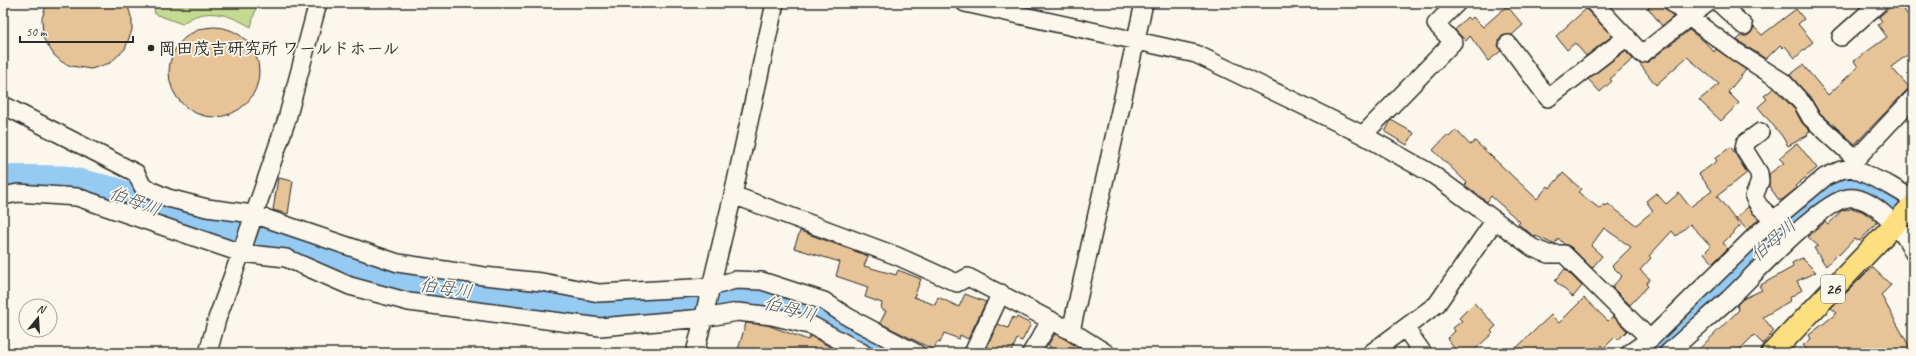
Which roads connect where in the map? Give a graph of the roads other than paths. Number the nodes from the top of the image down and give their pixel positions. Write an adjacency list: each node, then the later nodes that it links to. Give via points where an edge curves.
1 (318, 3): 26 (street, via 287,119)
2 (775, 3): 22 (street)
3 (965, 3): 15 (street)
4 (1144, 3): 15 (street)
5 (1457, 3): 20 (street, via 1436,24 1453,42)
6 (1594, 3): 13 (street)
7 (1673, 3): 11 (street)
8 (1708, 3): 11 (street)
9 (1719, 3): 12 (street)
10 (1879, 3): 14 (street)
11 (1689, 17): 13 (street, via 1642,54); 21 (street, via 1783,82 1803,104 1811,118)
12 (1744, 26)
13 (1627, 37): 16 (street, via 1548,98)
14 (1841, 38)
15 (1136, 41): 20 (street, via 1196,54); 36 (street)
16 (1508, 44)
17 (1913, 98): 21 (street)
18 (3, 105): 26 (street, via 136,172 143,187 168,198 207,208)
19 (1760, 132): 28 (street, via 1745,143 1744,149 1759,173 1760,181 1754,197 1759,206)
20 (1363, 135): 27 (street, via 1432,174)
21 (1854, 164): 24 (street); 28 (street, via 1825,177)
22 (732, 195): 32 (street, via 897,256 957,283 968,277); 33 (street)
23 (3, 196): 31 (street, via 18,193 77,197)
24 (1913, 199)
25 (1913, 205): 29 (main road, 26)
26 (253, 214): 31 (street); 33 (street, via 398,263 542,282 599,293)
27 (1495, 220): 35 (street, via 1437,304); 37 (street, via 1533,248 1548,254 1564,254)
28 (1774, 220): 37 (street)
29 (1894, 224): 30 (street); 48 (street, via 1879,210 1856,198 1842,199 1799,231); 49 (main road, 26)
30 (1913, 252)
31 (241, 253): 33 (street, via 286,258 350,286 416,303 600,327); 38 (street, via 216,319)
32 (1000, 292): 34 (street); 42 (street)
33 (707, 302): 39 (street); 40 (street, via 738,312 772,316 813,326); 41 (street, via 735,280 762,281 824,300 848,317)
34 (1051, 320): 36 (street); 43 (street)
35 (1405, 328): 45 (street); 46 (street)
36 (1071, 331): 44 (street)
37 (1650, 339): 47 (street)
38 (208, 353)
39 (695, 353)
40 (863, 353)
41 (916, 353)
42 (973, 353)
43 (1031, 353)
44 (1106, 353)
45 (1371, 353)
46 (1422, 353)
47 (1630, 353)
48 (1668, 353)
49 (1772, 353)

